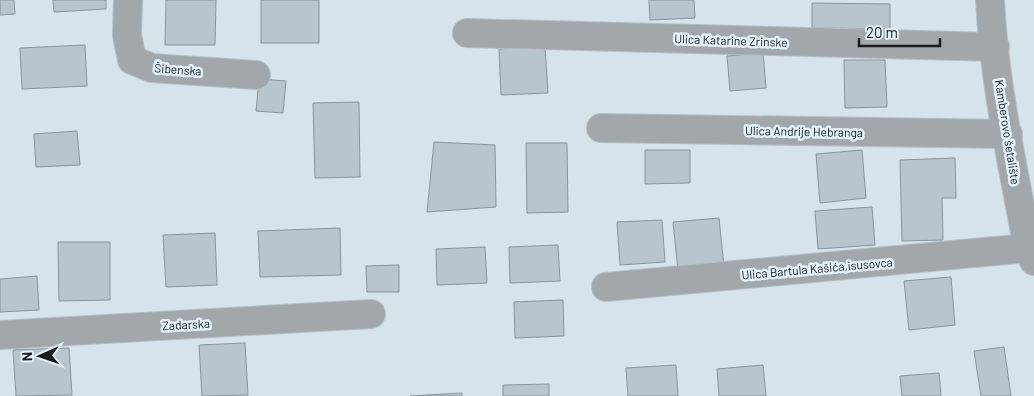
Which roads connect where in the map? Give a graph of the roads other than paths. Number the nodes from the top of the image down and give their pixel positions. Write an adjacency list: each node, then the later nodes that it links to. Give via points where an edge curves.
1 (128, 0): 5 (street, Šibenska, via 127,35 132,60 152,68)
2 (990, 0): 4 (street, Kamberovo šetalište)
3 (467, 33): 4 (street, Ulica Katarine Zrinske)
4 (995, 47): 7 (street, Kamberovo šetalište)
5 (256, 75)
6 (601, 128): 7 (street, Ulica Andrije Hebranga)
7 (1008, 134): 8 (street, Kamberovo šetalište)
8 (1031, 255): 9 (street, Ulica Bartula Kašića,isusovca)
9 (606, 287)
10 (371, 314): 11 (street, Zadarska)
11 (0, 335)

